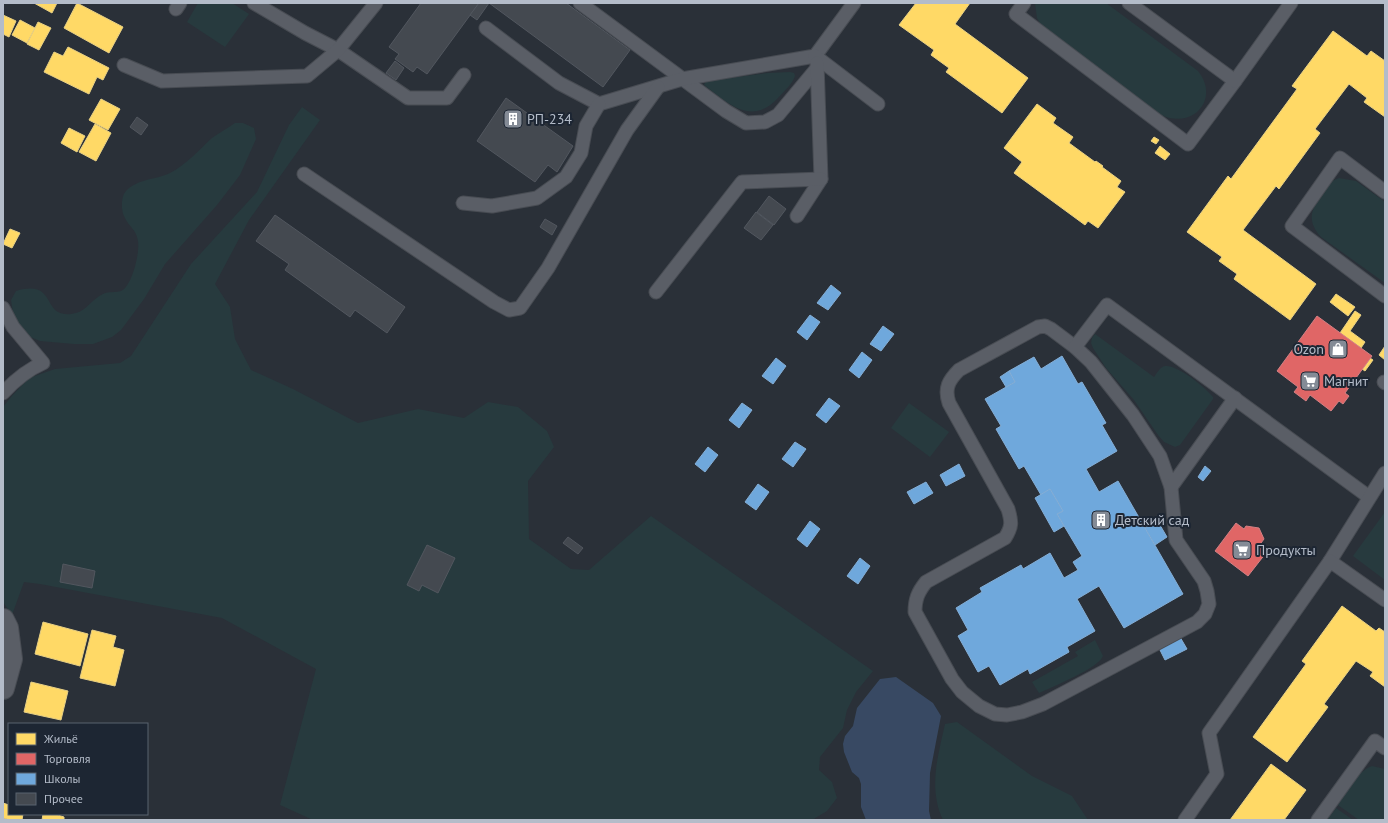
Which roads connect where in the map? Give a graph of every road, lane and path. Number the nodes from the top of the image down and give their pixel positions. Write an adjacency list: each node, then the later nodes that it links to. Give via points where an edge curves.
1 (254, 3): 9 (lane, via 305,34)
2 (376, 3): 9 (lane)
3 (580, 3): 13 (lane)
4 (854, 3): 10 (lane)
5 (1024, 3): 14 (lane, via 1016,14 1188,144)
6 (1129, 3): 14 (lane)
7 (1291, 3): 14 (lane)
8 (486, 28): 16 (lane, via 559,83)
9 (338, 50): 11 (lane, via 308,76 162,82); 12 (lane, via 408,98 447,98)
10 (816, 62): 13 (lane); 13 (lane, via 778,115 765,122 746,123); 17 (lane); 19 (lane)
11 (124, 65)
12 (464, 75)
13 (682, 79): 15 (lane)
14 (1235, 81)
15 (658, 87): 16 (lane); 18 (lane, via 627,130 548,268 520,308 509,310 494,302)
16 (599, 104): 21 (lane, via 586,126 581,153 566,178 537,198 492,206)
17 (878, 104)
18 (304, 174)
19 (821, 179): 22 (lane); 23 (lane, via 742,182)
20 (1385, 192): 24 (lane, via 1340,158 1292,226)
21 (463, 203)
22 (797, 216)
23 (656, 292)
24 (1385, 296)
25 (3, 308): 27 (lane, via 13,327 43,363 21,376)
26 (1075, 347): 28 (lane, via 1108,305); 30 (lane, via 1091,362 1134,415 1160,456); 30 (lane, via 1052,329 1038,327 959,370 950,378 947,386 948,403 1011,518 1010,529 1005,538 926,582 918,592 915,602 915,612 952,679 962,692 979,706 995,714 1022,712 1043,704 1197,622 1205,614 1209,604 1204,581 1176,540)
27 (3, 393)
28 (1235, 398): 30 (lane); 31 (lane)
29 (1385, 472): 31 (lane)
30 (1171, 487)
31 (1369, 497): 32 (lane)
32 (1330, 561): 33 (lane); 37 (lane, via 1209,733 1217,774)
33 (1385, 600)
34 (3, 620): 35 (street, via 7,628 11,659)
35 (3, 688)
36 (1385, 748): 38 (lane, via 1375,741)
37 (1185, 820)
38 (1318, 820)

